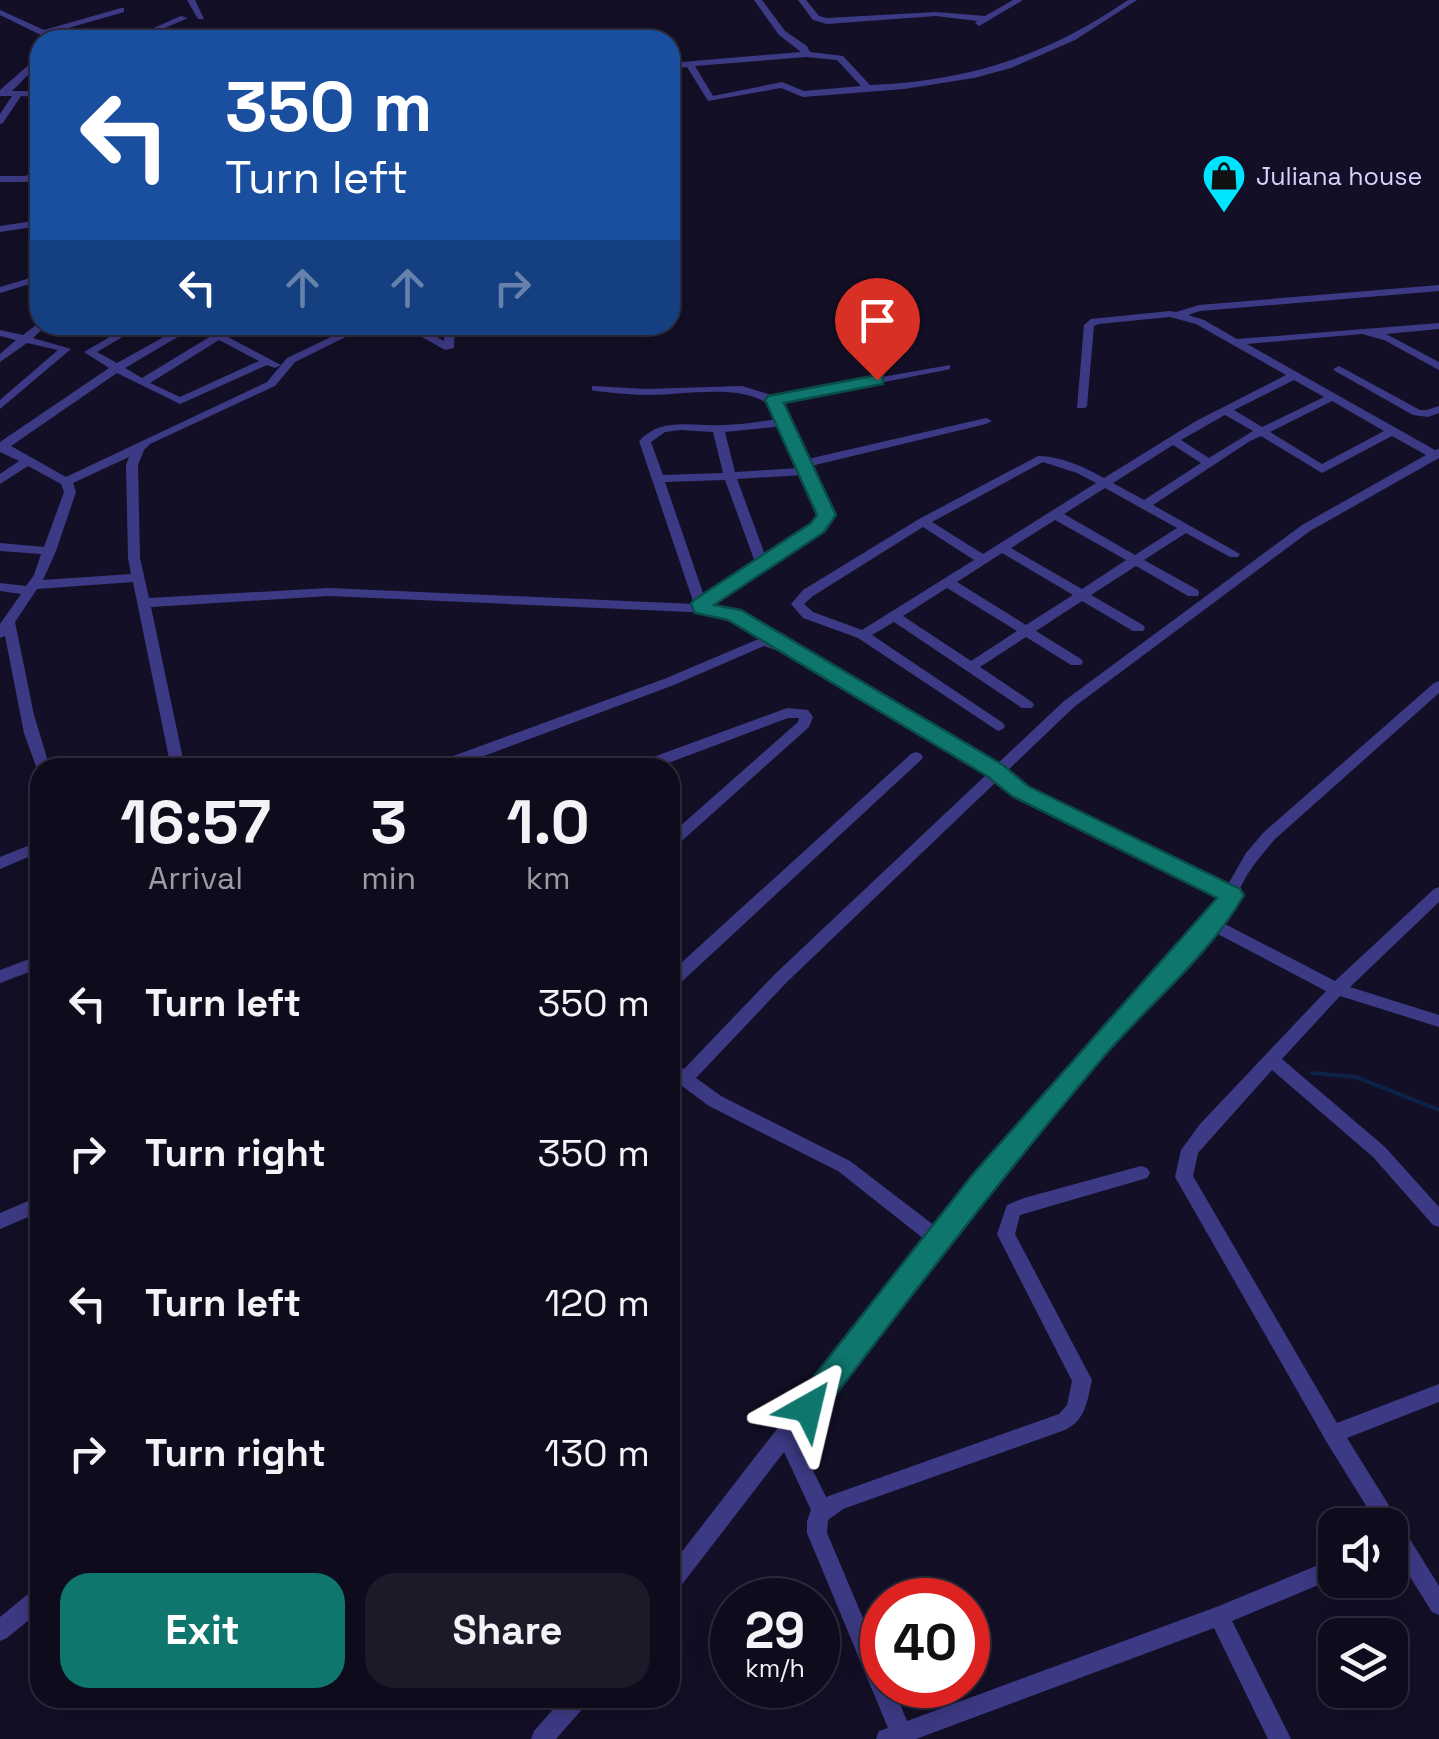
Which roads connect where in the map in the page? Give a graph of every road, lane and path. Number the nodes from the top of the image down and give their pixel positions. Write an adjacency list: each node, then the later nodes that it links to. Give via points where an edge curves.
1 (191, 0): 9 (street)
2 (758, 0): 16 (street)
3 (802, 0): 4 (street); 6 (street, via 827,21 936,14 983,21)
4 (812, 0)
5 (1134, 0): 22 (street, via 1098,27 1011,67 968,79)
6 (1015, 1)
7 (121, 10): 14 (street)
8 (0, 12): 11 (street)
9 (201, 17)
10 (184, 18): 15 (street)
11 (18, 22): 12 (street); 13 (street)
12 (8, 26)
13 (37, 30)
14 (49, 30)
15 (155, 30)
16 (806, 54): 17 (street); 22 (street, via 840,58)
17 (760, 59): 18 (street); 21 (street)
18 (688, 64): 19 (street); 21 (street, via 711,100)
19 (680, 65)
20 (30, 67): 23 (street)
21 (782, 85): 22 (street, via 803,94)
22 (868, 88)
23 (2, 93): 24 (street)
24 (18, 94): 25 (street); 26 (street)
25 (30, 94)
26 (0, 121)
27 (30, 178): 28 (street)
28 (0, 179)
29 (30, 225): 30 (street)
30 (0, 230)
31 (30, 281): 33 (street)
32 (1439, 288): 34 (street)
33 (0, 290)
34 (1179, 315): 46 (street); 60 (street, via 1089,325)
35 (1439, 326): 36 (street)
36 (1370, 332): 46 (street); 50 (street)
37 (0, 333): 45 (street)
38 (30, 334): 45 (street)
39 (120, 335): 51 (street, via 89,352)
40 (178, 335): 51 (street)
41 (344, 335): 52 (street)
42 (425, 335): 43 (street, via 449,348)
43 (450, 335)
44 (217, 336): 48 (street); 55 (street)
45 (25, 338): 47 (street); 59 (street, via 66,352)
46 (1235, 342): 54 (street)
47 (0, 359)
48 (268, 362): 52 (street); 55 (street, via 180,401)
49 (946, 367): 58 (street)
50 (1439, 367)
51 (117, 368): 55 (street); 69 (street)
52 (283, 368): 70 (street, via 270,384)
53 (1339, 370): 61 (street, via 1418,413)
54 (1295, 375): 57 (street); 62 (street)
55 (142, 383)
56 (596, 388): 58 (street, via 742,390)
57 (1332, 397): 66 (street); 67 (street)
58 (774, 400): 64 (street)
59 (0, 406)
60 (1081, 406)
61 (1439, 409)
62 (1226, 410): 67 (street); 68 (street)
63 (986, 421): 74 (street)
64 (786, 422): 65 (street); 74 (street)
65 (718, 430): 75 (street); 76 (street, via 695,426 650,434 645,441)
66 (1392, 431): 67 (street, via 1322,469); 71 (street)
67 (1260, 432): 73 (street)
68 (1173, 440): 73 (street); 79 (street)
69 (1, 446): 72 (street)
70 (139, 448): 78 (street); 91 (street, via 132,465)
71 (1437, 454): 115 (street, via 1306,528 1069,704)
72 (28, 460): 77 (street); 78 (street)
73 (1209, 463): 80 (street)
74 (806, 468): 75 (street); 90 (street, via 824,520)
75 (730, 476): 76 (street); 90 (street)
76 (657, 479): 98 (street)
77 (0, 480)
78 (66, 482): 86 (street, via 70,492)
79 (1105, 483): 80 (street); 81 (street); 82 (street, via 1042,458)
80 (1144, 505): 83 (street)
81 (1056, 514): 85 (street); 89 (street)
82 (924, 522): 88 (street); 103 (street, via 797,604 808,615)
83 (1184, 528): 87 (street); 89 (street)
84 (0, 547): 86 (street)
85 (1002, 548): 88 (street); 96 (street)
86 (50, 551): 94 (street)
87 (1234, 554)
88 (982, 559): 92 (street)
89 (1132, 560): 95 (street); 96 (street)
90 (762, 564): 98 (street)
91 (138, 578): 94 (street); 97 (street)
92 (946, 581): 99 (street); 102 (street)
93 (0, 588): 94 (street)
94 (31, 588): 101 (street)
95 (1193, 593)
96 (1078, 594): 100 (street); 102 (street)
97 (142, 603): 98 (street, via 329,592); 112 (street)
98 (702, 606): 104 (street, via 734,614)
99 (893, 616): 103 (street); 106 (street)
100 (1138, 628)
101 (4, 629): 111 (street)
102 (1024, 630): 105 (street); 106 (street)
103 (863, 635): 109 (street)
104 (779, 643): 113 (street, via 746,646 669,682); 115 (street)
105 (1076, 662)
106 (969, 668): 108 (street)
107 (1439, 686): 120 (street, via 1269,836)
108 (1027, 705)
109 (998, 726)
110 (916, 757): 123 (street)
111 (39, 758)
112 (176, 758)
113 (463, 758)
114 (666, 758): 116 (street, via 787,713 806,718)
115 (995, 770): 120 (street, via 1053,810); 128 (street)
116 (680, 834)
117 (30, 850): 118 (street)
118 (0, 864)
119 (1439, 892): 125 (street)
120 (1232, 895): 121 (street)
121 (1212, 924): 125 (street); 134 (street, via 1115,1026)
122 (30, 966): 124 (street)
123 (680, 974)
124 (0, 976)
125 (1337, 989): 126 (street); 127 (street)
126 (1439, 1021)
127 (1271, 1059): 132 (street, via 1379,1152); 136 (street, via 1198,1140 1184,1176)
128 (680, 1072)
129 (680, 1075): 134 (street, via 715,1101 844,1166)
130 (1141, 1173): 139 (street, via 1013,1210 1006,1226 1082,1380 1076,1410 1065,1421)
131 (30, 1208): 133 (street)
132 (1439, 1219)
133 (0, 1221)
134 (936, 1238): 137 (street)
135 (1439, 1393): 136 (street)
136 (1333, 1434): 138 (street)
137 (786, 1436): 139 (street); 141 (street)
138 (1375, 1508)
139 (822, 1509): 148 (street, via 817,1533)
140 (1408, 1561): 143 (street)
141 (680, 1571)
142 (1318, 1575): 145 (street)
143 (1439, 1605)
144 (30, 1606): 146 (street)
145 (1218, 1616): 148 (street); 150 (street)
146 (0, 1631)
147 (568, 1708): 149 (street)
148 (894, 1736)
149 (542, 1739)
150 (1280, 1739)

